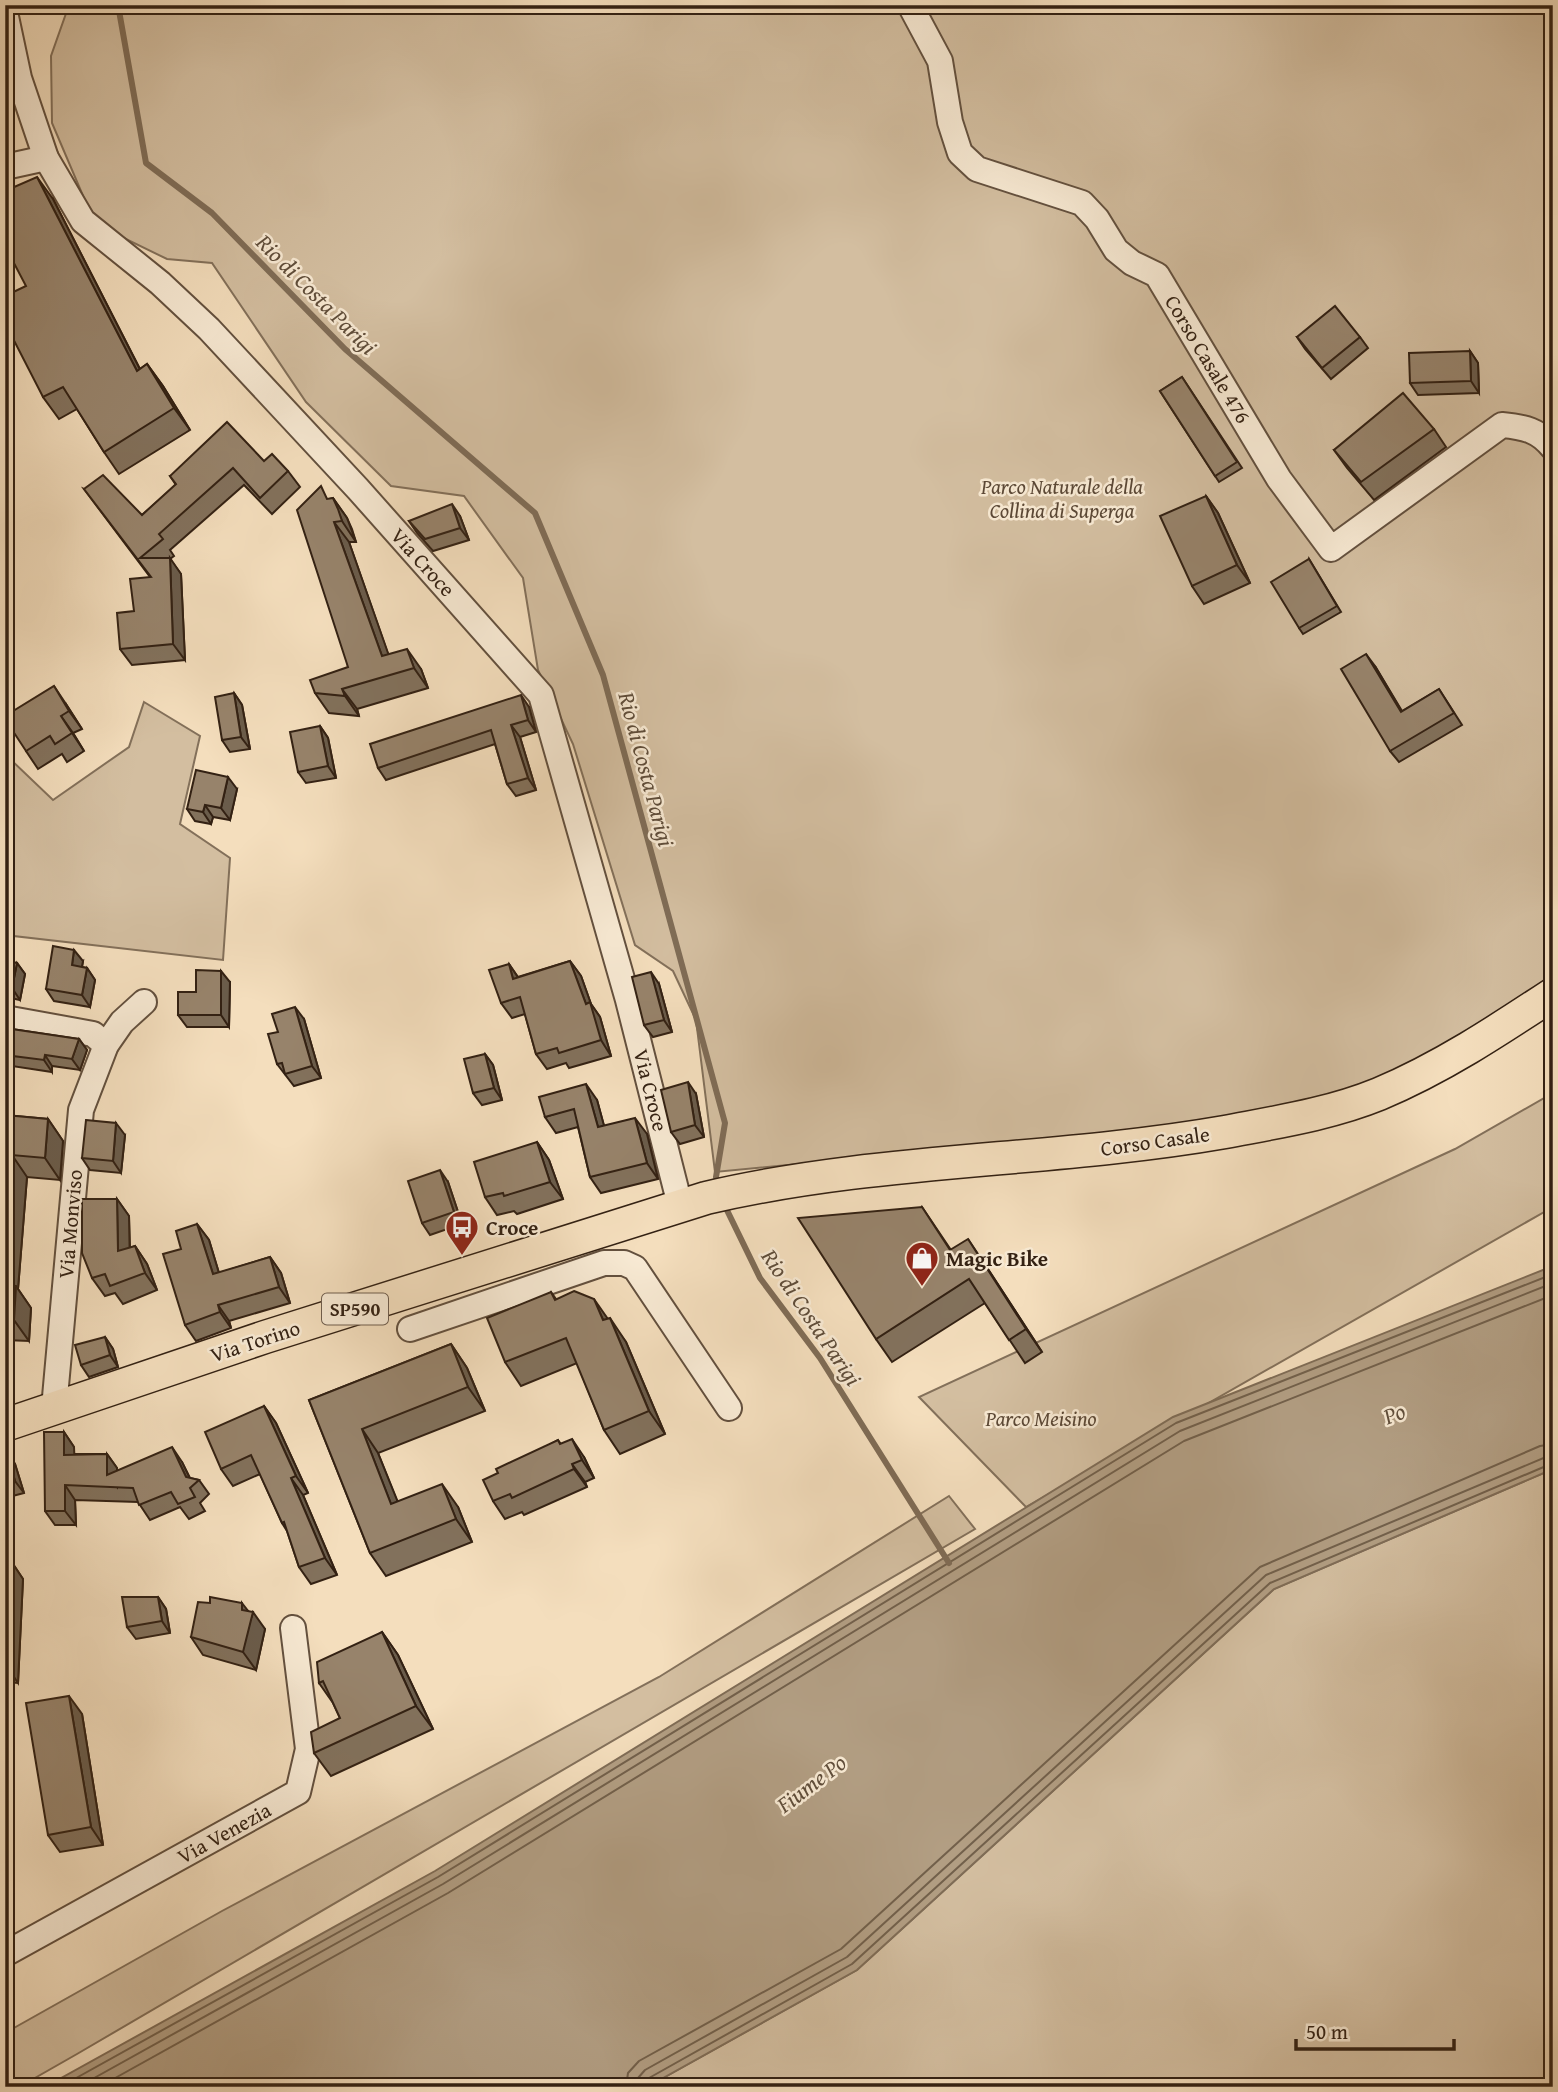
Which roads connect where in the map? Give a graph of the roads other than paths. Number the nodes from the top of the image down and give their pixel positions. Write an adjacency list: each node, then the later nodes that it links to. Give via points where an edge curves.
1 (910, 5): 5 (street, Corso Casale 476, via 940,61 960,153 977,169 1082,203 1116,250 1157,275 1279,479 1331,549 1502,425 1525,427 1543,436)
2 (5, 12): 3 (street, Via Croce, via 19,78)
3 (46, 158): 4 (street); 10 (street, Via Croce, via 83,221 209,330 541,695 628,1000)
4 (5, 167)
5 (1553, 448)
6 (1553, 993): 10 (main road, Corso Casale / SP590, via 1474,1046 1378,1094 1286,1121 1181,1139 871,1171)
7 (144, 1002): 9 (street, Via Monviso)
8 (5, 1018): 9 (street, via 93,1034)
9 (106, 1045): 14 (street, Via Monviso, via 81,1110)
10 (705, 1199): 11 (main road, Via Torino / SP590)
11 (474, 1271): 12 (street); 14 (main road, Via Torino / SP590)
12 (486, 1303): 13 (street); 15 (street, via 604,1263 624,1263 635,1268 667,1308)
13 (410, 1329)
14 (54, 1408): 16 (main road, Via Torino / SP590)
15 (729, 1408)
16 (5, 1425)
17 (293, 1628): 18 (street, Via Venezia, via 308,1749 298,1792)
18 (5, 1955)

